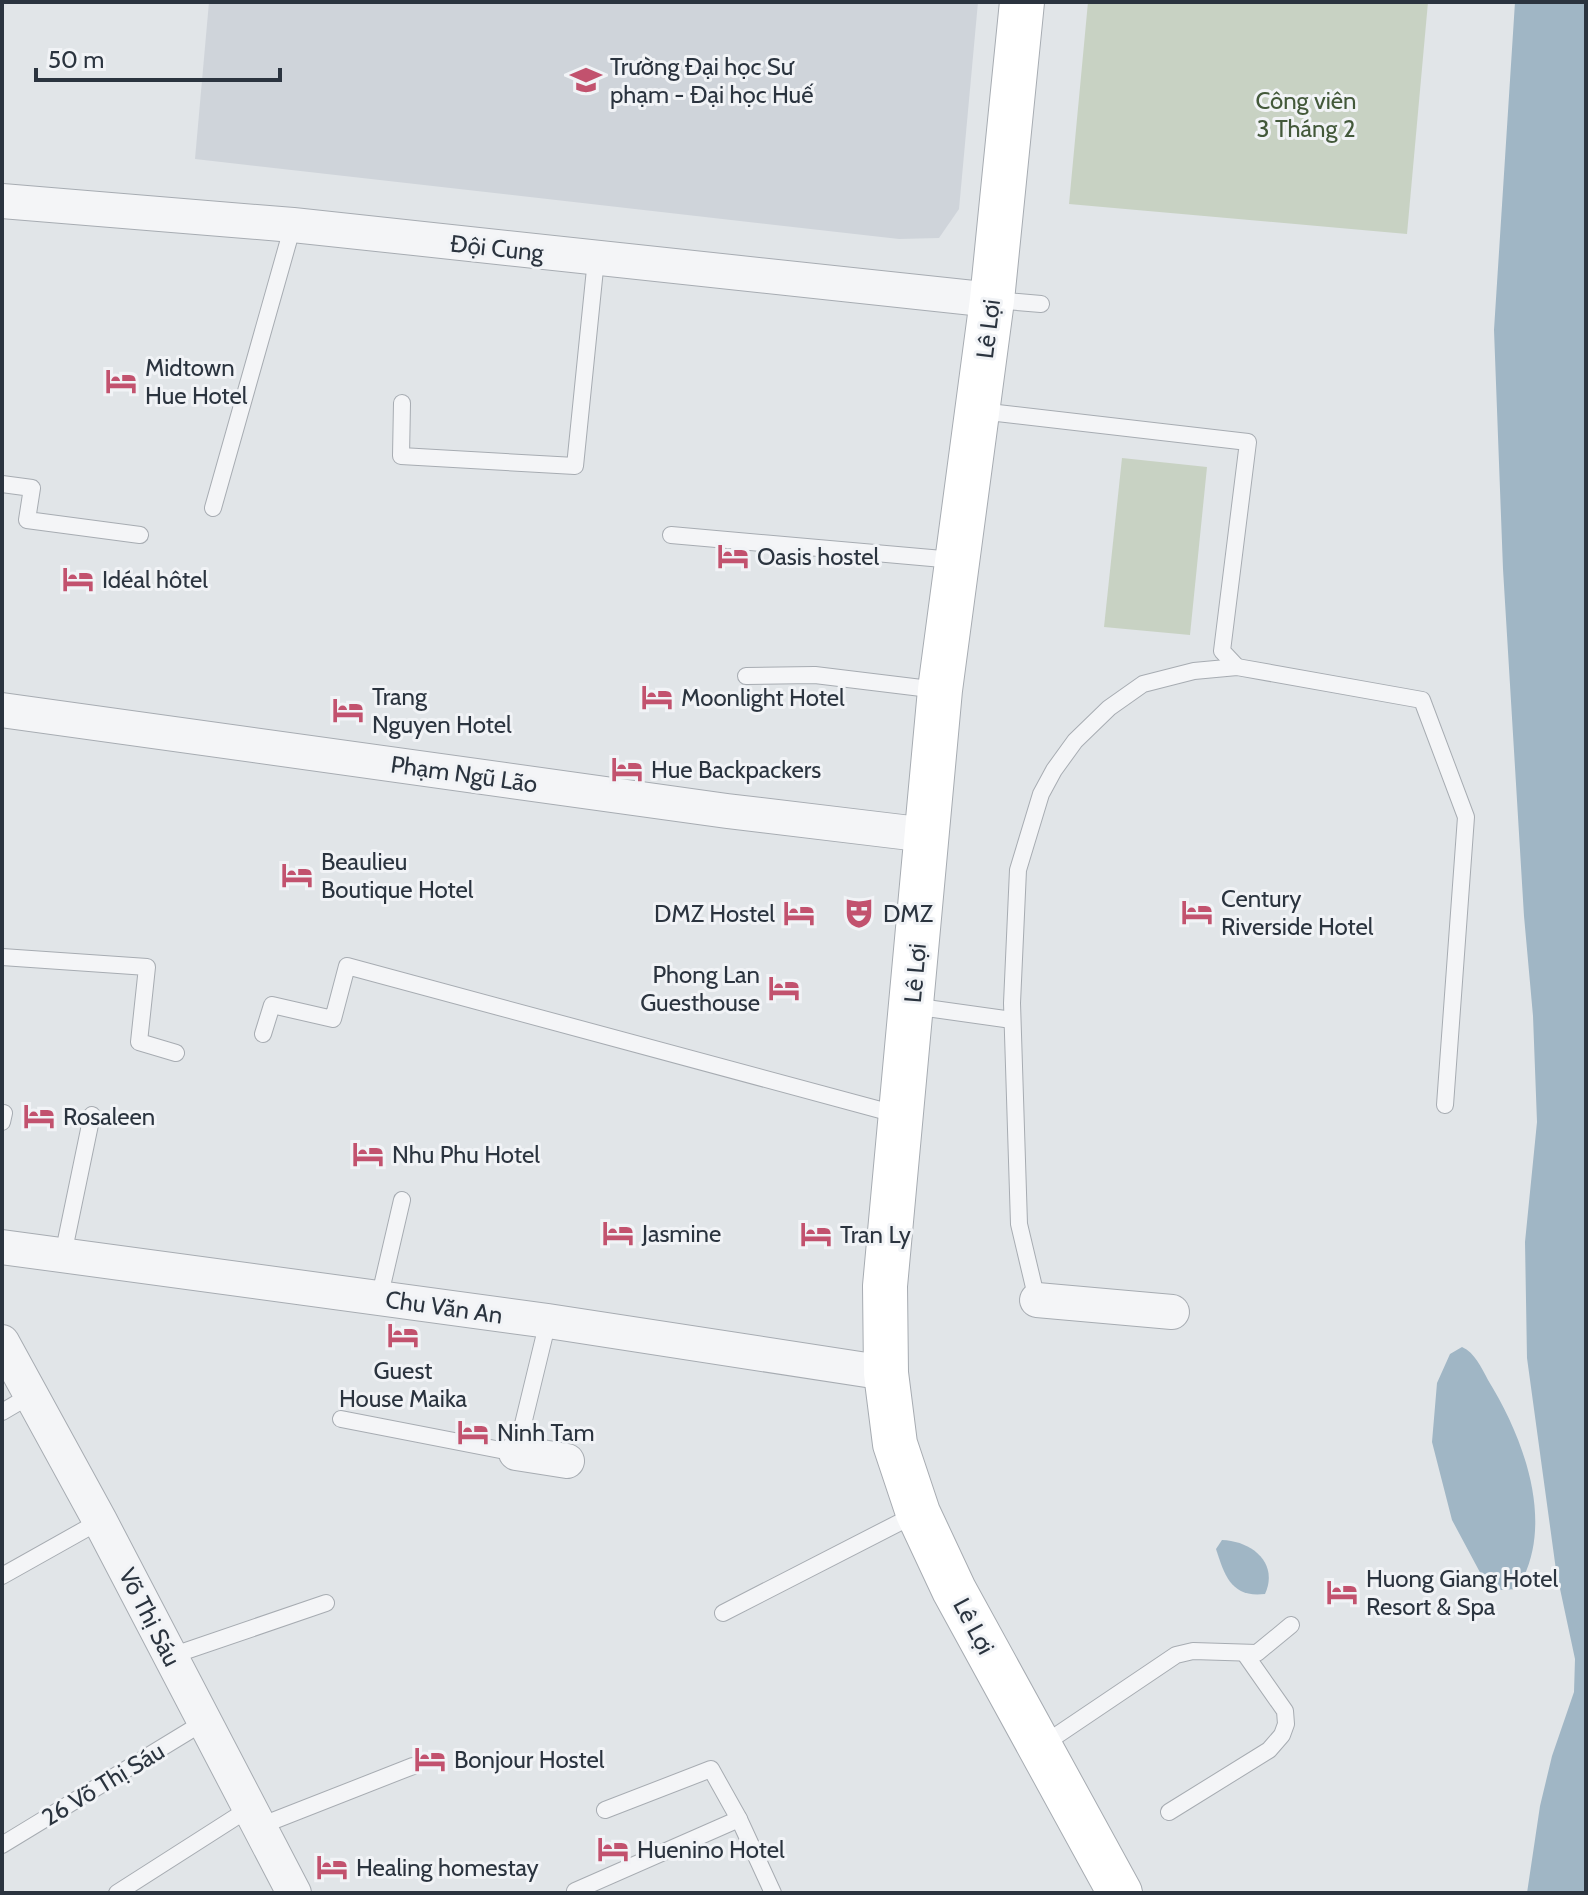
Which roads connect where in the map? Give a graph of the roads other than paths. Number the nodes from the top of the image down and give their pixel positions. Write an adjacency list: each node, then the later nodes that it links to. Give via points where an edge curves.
1 (1022, 2): 5 (main road, Lê Lợi)
2 (2, 201): 3 (street, Đội Cung)
3 (293, 225): 4 (street, Đội Cung); 10 (lane)
4 (596, 259): 5 (street, Đội Cung); 7 (lane, via 575,466 401,456)
5 (992, 300): 6 (lane); 8 (main road, Lê Lợi)
6 (1041, 304)
7 (402, 403)
8 (978, 411): 13 (main road, Lê Lợi); 14 (lane, via 1248,442 1222,651)
9 (2, 484): 11 (lane, via 32,488 27,520)
10 (213, 508)
11 (140, 535)
12 (671, 535): 13 (lane)
13 (956, 560): 16 (main road, Lê Lợi)
14 (1237, 667): 21 (lane, via 1143,684 1109,708 1054,770 1041,794 1018,870); 24 (lane, via 1422,700 1466,817)
15 (746, 676): 16 (lane, via 815,675)
16 (940, 690): 18 (main road, Lê Lợi)
17 (2, 710): 18 (street, Phạm Ngũ Lão)
18 (927, 835): 20 (main road, Lê Lợi)
19 (2, 957): 23 (lane, via 147,967 139,1042)
20 (912, 1006): 21 (lane); 26 (main road, Lê Lợi)
21 (1012, 1020): 31 (lane, via 1019,1224)
22 (263, 1034): 26 (lane, via 272,1005 333,1019 347,966)
23 (176, 1053)
24 (1445, 1105)
25 (92, 1115): 29 (lane)
26 (900, 1115): 35 (main road, Lê Lợi, via 885,1286)
27 (402, 1200): 30 (lane)
28 (2, 1247): 29 (street, Chu Văn An)
29 (63, 1255): 30 (street, Chu Văn An)
30 (379, 1299): 33 (street, Chu Văn An)
31 (1037, 1300): 32 (street)
32 (1172, 1312)
33 (548, 1321): 35 (street, Chu Văn An); 39 (lane)
34 (2, 1342): 36 (street, Võ Thị Sáu)
35 (886, 1373): 41 (main road, Lê Lợi, via 895,1444)
36 (31, 1395): 37 (lane); 42 (street, Võ Thị Sáu)
37 (2, 1412)
38 (341, 1419): 39 (lane)
39 (516, 1453): 40 (street)
40 (567, 1461)
41 (918, 1513): 45 (lane); 50 (main road, Lê Lợi)
42 (100, 1521): 43 (lane); 48 (street, Võ Thị Sáu)
43 (2, 1576)
44 (326, 1603): 48 (lane)
45 (723, 1613)
46 (1291, 1625): 47 (lane, via 1262,1650)
47 (1245, 1654): 50 (lane, via 1182,1652); 53 (lane, via 1285,1711 1282,1735 1269,1750)
48 (171, 1656): 49 (street, Võ Thị Sáu)
49 (204, 1722): 54 (street, Võ Thị Sáu); 56 (lane, 26 Võ Thị Sáu)
50 (1040, 1747): 61 (main road, Lê Lợi)
51 (413, 1766): 54 (lane)
52 (605, 1810): 55 (lane, via 711,1769)
53 (1169, 1812)
54 (255, 1817): 58 (lane); 59 (street, Võ Thị Sáu)
55 (739, 1819): 57 (lane); 60 (lane)
56 (2, 1845)
57 (575, 1891)
58 (117, 1893)
59 (294, 1893)
60 (773, 1893)
61 (1120, 1893)

